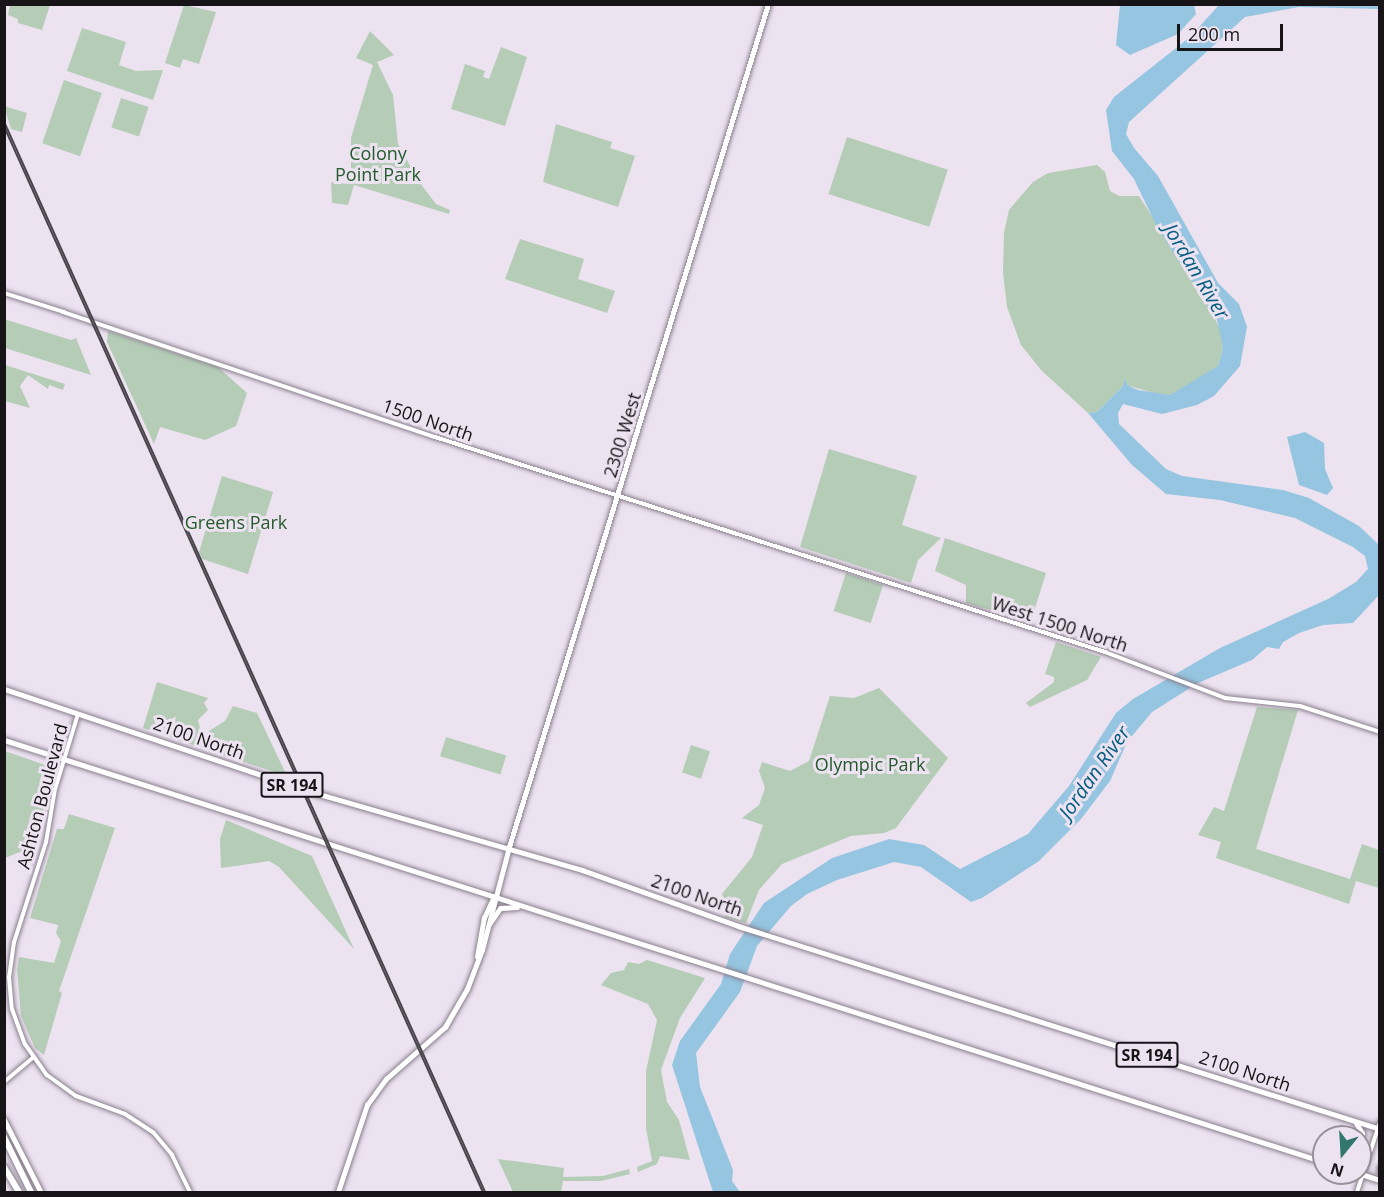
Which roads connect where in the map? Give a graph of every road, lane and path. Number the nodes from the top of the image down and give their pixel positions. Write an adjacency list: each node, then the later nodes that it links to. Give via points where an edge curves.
1 (768, 4): 3 (main road, 2300 West)
2 (4, 293): 3 (street, 1500 North)
3 (617, 495): 4 (street, 1500 North); 10 (main road, 2300 West)
4 (732, 532): 7 (street, West 1500 North, via 1238,701 1300,706)
5 (4, 689): 6 (highway, 2100 North / SR 194)
6 (78, 713): 9 (street, Ashton Boulevard); 10 (highway, 2100 North / SR 194, via 312,792)
7 (1380, 732)
8 (4, 740): 9 (highway, SR 194)
9 (64, 759): 11 (highway, SR 194); 15 (street, Ashton Boulevard, via 48,835 14,942 10,969 14,1019)
10 (509, 847): 11 (main road, 2300 West); 18 (highway, 2100 North / SR 194, via 775,938)
11 (494, 897): 12 (highway, SR 194); 13 (main road); 14 (main road, via 483,918)
12 (544, 913): 13 (highway, via 504,906); 24 (highway, SR 194)
13 (489, 924): 14 (main road)
14 (477, 957): 32 (main road, via 467,989 445,1027 386,1080 367,1105)
15 (33, 1058): 16 (street); 31 (street, Ashton Boulevard, via 69,1091 125,1114 153,1132 172,1155)
16 (4, 1082)
17 (4, 1119): 30 (main road)
18 (1352, 1120): 20 (highway); 21 (highway, 2100 North / SR 194)
19 (1380, 1122): 21 (street)
20 (1356, 1125)
21 (1378, 1129): 23 (street)
22 (4, 1137): 29 (highway)
23 (1372, 1144)
24 (1312, 1158)
25 (4, 1167): 28 (highway)
26 (1380, 1167): 27 (highway)
27 (1380, 1172)
28 (19, 1192)
29 (32, 1192)
30 (41, 1192)
31 (190, 1192)
32 (338, 1192)

